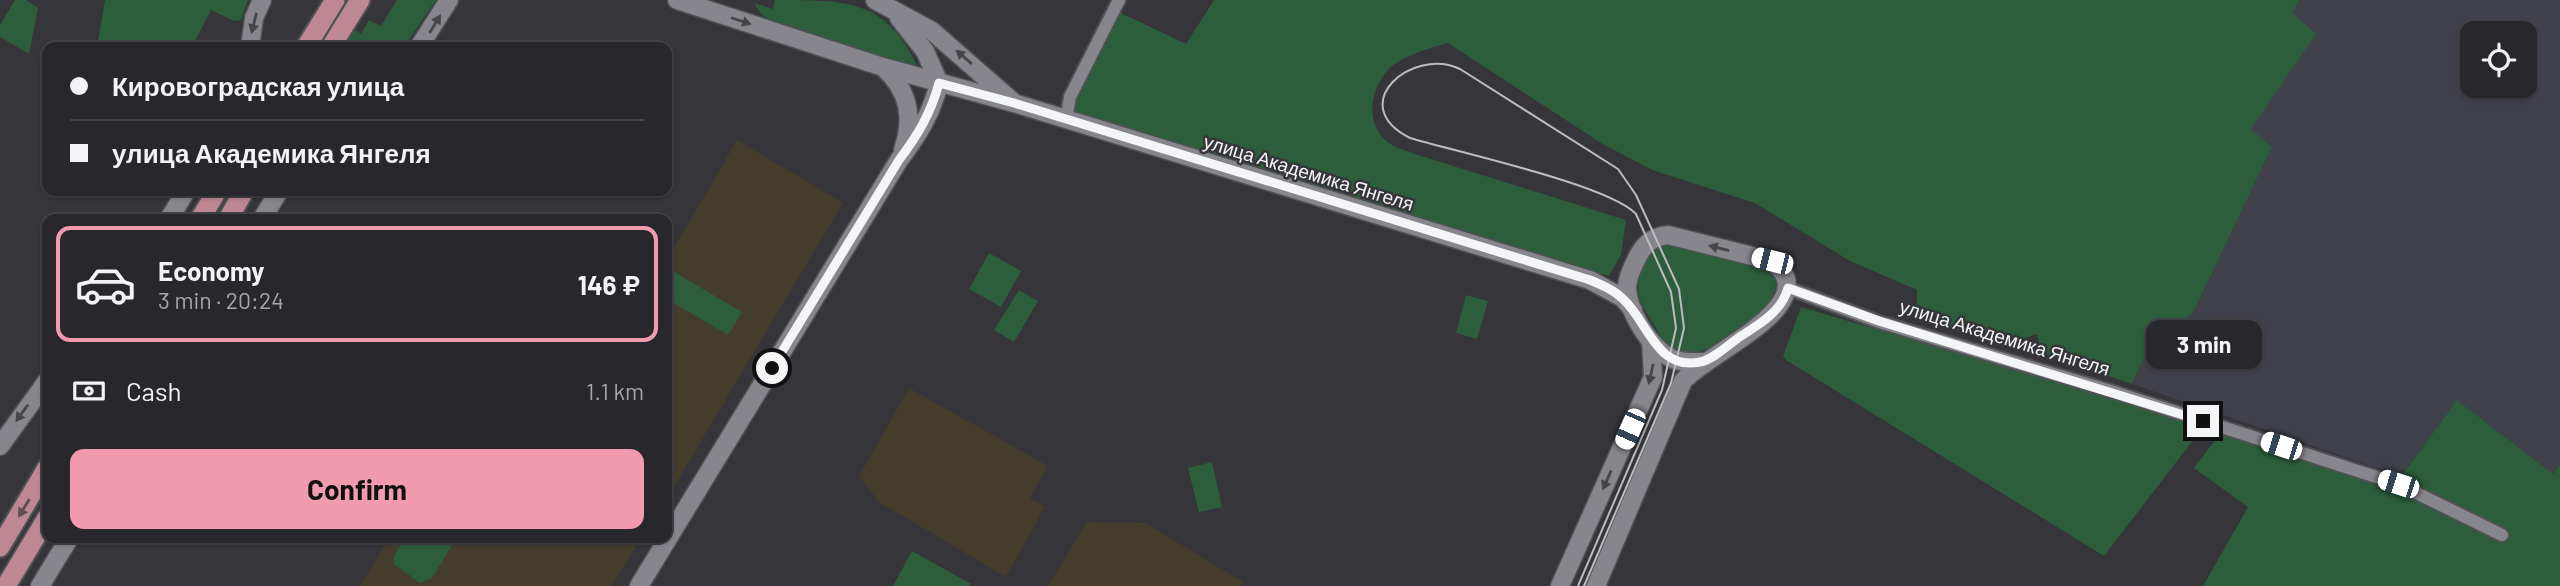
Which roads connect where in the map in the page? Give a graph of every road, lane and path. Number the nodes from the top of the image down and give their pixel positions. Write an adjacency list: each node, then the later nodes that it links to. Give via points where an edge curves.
1 (262, 0): 8 (main road, one-way to 8)
2 (359, 0): 10 (main road)
3 (449, 0): 11 (main road, one-way to 3)
4 (677, 0): 12 (main road, улица Академика Янгеля, one-way to 12)
5 (1119, 0): 15 (street, via 1070,97)
6 (883, 4): 13 (main road, via 925,51); 14 (main road, улица Академика Янгеля, one-way to 6, via 932,31)
7 (331, 6): 9 (main road)
8 (251, 42)
9 (309, 42)
10 (334, 42)
11 (422, 42)
12 (883, 67): 13 (main road, улица Академика Янгеля); 16 (main road, via 897,79 907,102 908,128)
13 (939, 83): 14 (main road, улица Академика Янгеля); 16 (main road, via 928,117)
14 (1014, 103): 15 (main road, улица Академика Янгеля)
15 (1066, 119): 26 (main road, улица Академика Янгеля)
16 (899, 160): 35 (main road)
17 (183, 196): 21 (main road)
18 (214, 196): 22 (main road)
19 (241, 196): 23 (main road)
20 (276, 196): 24 (main road)
21 (172, 214)
22 (203, 214)
23 (231, 214)
24 (265, 214)
25 (1640, 251): 26 (main road, via 1619,279 1610,283); 27 (main road, one-way to 25, via 1782,269 1772,261 1668,235 1656,237); 28 (main road, via 1627,285)
26 (1590, 280): 28 (main road, via 1623,298)
27 (1788, 288): 30 (main road, via 1773,313); 36 (street, улица Академика Янгеля, via 1879,321 2398,484)
28 (1633, 310): 29 (main road)
29 (1651, 341): 30 (main road, via 1670,358); 43 (main road, one-way to 43, via 1653,377)
30 (1703, 362): 44 (main road, via 1683,381)
31 (42, 389): 32 (main road, one-way to 32)
32 (0, 446)
33 (42, 476): 39 (main road, one-way to 39)
34 (42, 526): 40 (main road)
35 (672, 532)
36 (2502, 535)
37 (66, 543): 41 (main road)
38 (665, 543): 42 (main road)
39 (0, 547)
40 (6, 586)
41 (40, 586)
42 (639, 586)
43 (1560, 586)
44 (1596, 586)

